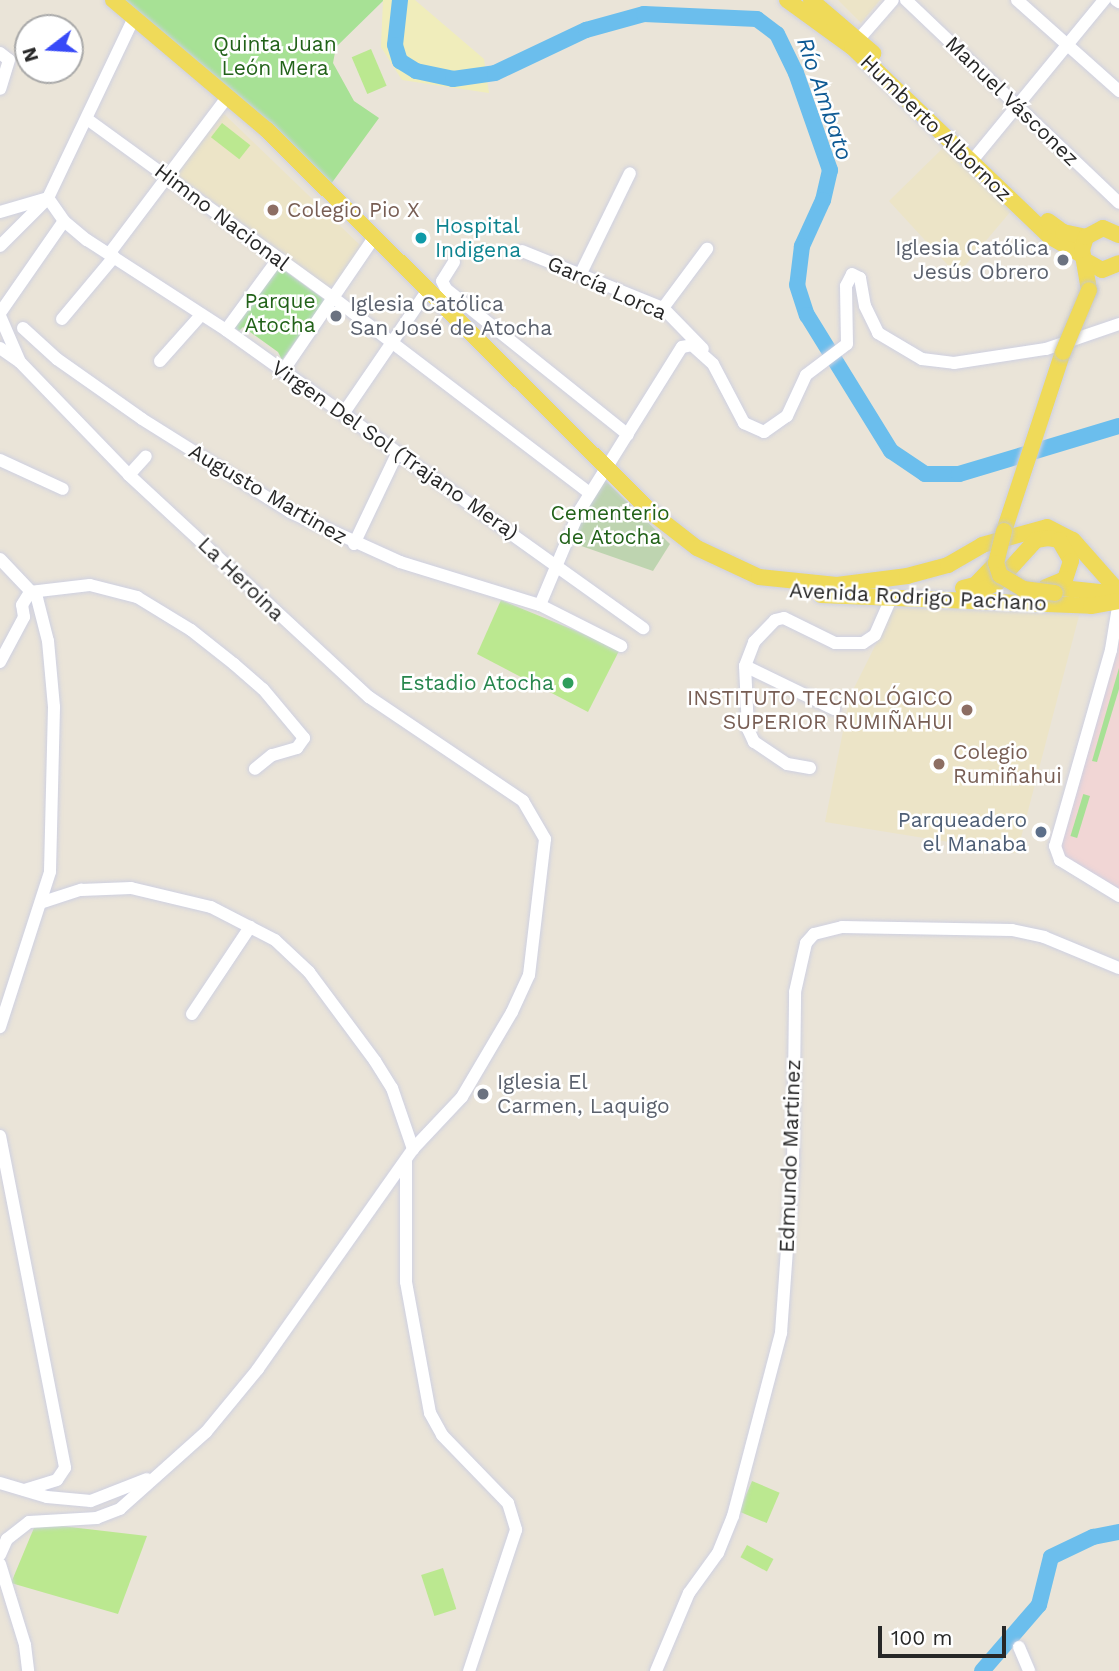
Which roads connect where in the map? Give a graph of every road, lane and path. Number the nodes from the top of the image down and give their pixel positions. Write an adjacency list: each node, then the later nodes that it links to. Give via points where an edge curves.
1 (103, 0): 9 (main road, Avenida Rodrigo Pachano)
2 (113, 0): 9 (main road, Avenida Rodrigo Pachano)
3 (788, 0): 10 (main road, Humberto Albornoz)
4 (811, 0): 10 (main road, Humberto Albornoz)
5 (893, 0): 10 (street)
6 (906, 0): 16 (street, Manuel Vásconez)
7 (1017, 0): 11 (street)
8 (1104, 0): 11 (street)
9 (132, 20): 15 (main road, Avenida Rodrigo Pachano); 17 (street)
10 (855, 42): 18 (main road, Humberto Albornoz)
11 (1069, 44): 14 (street); 16 (street)
12 (0, 53): 13 (street, via 9,60)
13 (0, 89)
14 (1119, 91)
15 (226, 99): 20 (street); 27 (main road, Avenida Rodrigo Pachano)
16 (1017, 107): 18 (street); 22 (street, Manuel Vásconez)
17 (87, 119): 20 (street, Himno Nacional); 21 (street)
18 (974, 158): 26 (main road, Humberto Albornoz, via 1056,228); 33 (main road, Humberto Albornoz, via 1049,236)
19 (630, 173): 37 (street)
20 (166, 174): 31 (street); 32 (street, Himno Nacional)
21 (48, 198): 23 (street); 24 (street, Virgen Del Sol (Trajano Mera)); 28 (street)
22 (1119, 202)
23 (0, 212)
24 (64, 221): 31 (street, Virgen Del Sol (Trajano Mera)); 42 (street)
25 (1118, 231): 26 (main road, via 1103,228)
26 (1086, 237): 33 (main road)
27 (373, 238): 39 (main road, Avenida Rodrigo Pachano); 40 (street)
28 (0, 246)
29 (707, 249): 41 (street)
30 (523, 251): 37 (street, García Lorca)
31 (112, 256): 43 (street, Virgen Del Sol (Trajano Mera)); 44 (street)
32 (278, 259): 40 (street, Himno Nacional); 47 (street)
33 (1084, 259): 36 (main road, Humberto Albornoz); 38 (main road)
34 (454, 262): 55 (street, via 442,281 446,289)
35 (1119, 263): 36 (main road)
36 (1102, 270): 38 (main road)
37 (581, 273): 41 (street, García Lorca)
38 (1089, 290): 63 (main road, bridge, via 1035,427)
39 (426, 293): 48 (street); 59 (main road, Avenida Rodrigo Pachano)
40 (331, 296): 48 (street, Himno Nacional); 53 (street)
41 (663, 308): 52 (street, García Lorca, via 694,335)
42 (0, 315): 51 (street, La Heroina)
43 (201, 315): 47 (street, Virgen Del Sol (Trajano Mera)); 50 (street)
44 (62, 319)
45 (1119, 324): 52 (street, García Lorca, via 1046,349 954,363 922,359 878,333 865,306 860,278 852,274 846,286 849,340 810,372 794,393 787,416 764,432 744,423)
46 (23, 328): 64 (street, Augusto Martinez, via 57,359 142,419 290,512)
47 (226, 330): 53 (street, Virgen Del Sol (Trajano Mera))
48 (391, 345): 54 (street); 62 (street, Himno Nacional)
49 (0, 348): 51 (street)
50 (160, 360)
51 (20, 362): 60 (street, La Heroina)
52 (713, 364): 55 (street, via 692,345 682,347)
53 (283, 371): 54 (street, Virgen Del Sol (Trajano Mera))
54 (343, 414): 56 (street, Virgen Del Sol (Trajano Mera))
55 (628, 435): 59 (street)
56 (397, 454): 64 (street); 66 (street, Virgen Del Sol (Trajano Mera))
57 (146, 456): 60 (street)
58 (0, 460): 61 (street)
59 (605, 473): 62 (street); 68 (main road, Avenida Rodrigo Pachano, via 670,529 724,562 774,580); 72 (main road, Avenida Rodrigo Pachano, via 679,544 725,571 808,594)
60 (129, 475): 90 (street, La Heroina, via 369,697 523,801 545,839 529,975 462,1097)
61 (63, 489)
62 (590, 494): 66 (street)
63 (1004, 531): 67 (main road, bridge); 69 (main road, bridge, via 1001,563 1005,575 1015,583)
64 (354, 544): 75 (street, Augusto Martinez)
65 (0, 559): 70 (street)
66 (555, 562): 75 (street); 76 (street, Virgen Del Sol (Trajano Mera))
67 (996, 563): 68 (main road, via 975,585 911,589); 69 (main road, bridge, via 1000,575 1014,586)
68 (855, 584): 71 (main road, via 948,565 982,545 1047,527 1073,540)
69 (1051, 590): 71 (main road); 73 (main road, via 1065,579 1071,561 1059,540 1048,538 1036,540 1019,563 987,590); 74 (main road)
70 (30, 592): 78 (street, via 22,606 24,617); 82 (street, via 90,585 137,597 191,630 263,689 304,738 297,748 272,755); 84 (street, via 37,598 48,641 54,707 51,853)
71 (1119, 593)
72 (892, 596): 73 (main road, Avenida Rodrigo Pachano); 79 (street, via 875,635 849,646 791,620 775,620 754,642)
73 (961, 598): 74 (main road, Avenida Rodrigo Pachano, via 1091,606)
74 (1119, 601): 83 (street, via 1111,650 1055,846 1060,860)
75 (540, 606): 77 (street, Augusto Martinez)
76 (643, 628)
77 (621, 646)
78 (0, 662)
79 (745, 666): 80 (street); 81 (street, via 748,729 754,742 787,764)
80 (834, 709)
81 (810, 768)
82 (255, 769)
83 (1119, 896)
84 (43, 902): 85 (street, via 81,890 131,888 211,907); 88 (street)
85 (250, 927): 87 (street); 90 (street, via 296,957 350,1026 392,1088)
86 (1119, 968): 101 (street, Edmundo Martinez, via 1044,937 1000,929 842,927 814,934 806,943 795,992 793,1165 781,1332 733,1516 718,1553 689,1593)
87 (192, 1014)
88 (0, 1027)
89 (0, 1136): 93 (street, via 65,1468 57,1480)
90 (409, 1154): 91 (street, via 234,1400); 100 (street, via 406,1282 430,1413 450,1445 508,1503 516,1530)
91 (160, 1474): 93 (street, via 91,1501); 94 (street, via 112,1514 29,1522 7,1539)
92 (0, 1483): 93 (street)
93 (25, 1490)
94 (0, 1555)
95 (0, 1564): 97 (street)
96 (0, 1602): 97 (street)
97 (25, 1645): 99 (street)
98 (1019, 1647): 102 (street)
99 (28, 1671)
100 (469, 1671)
101 (656, 1671)
102 (1029, 1671)

